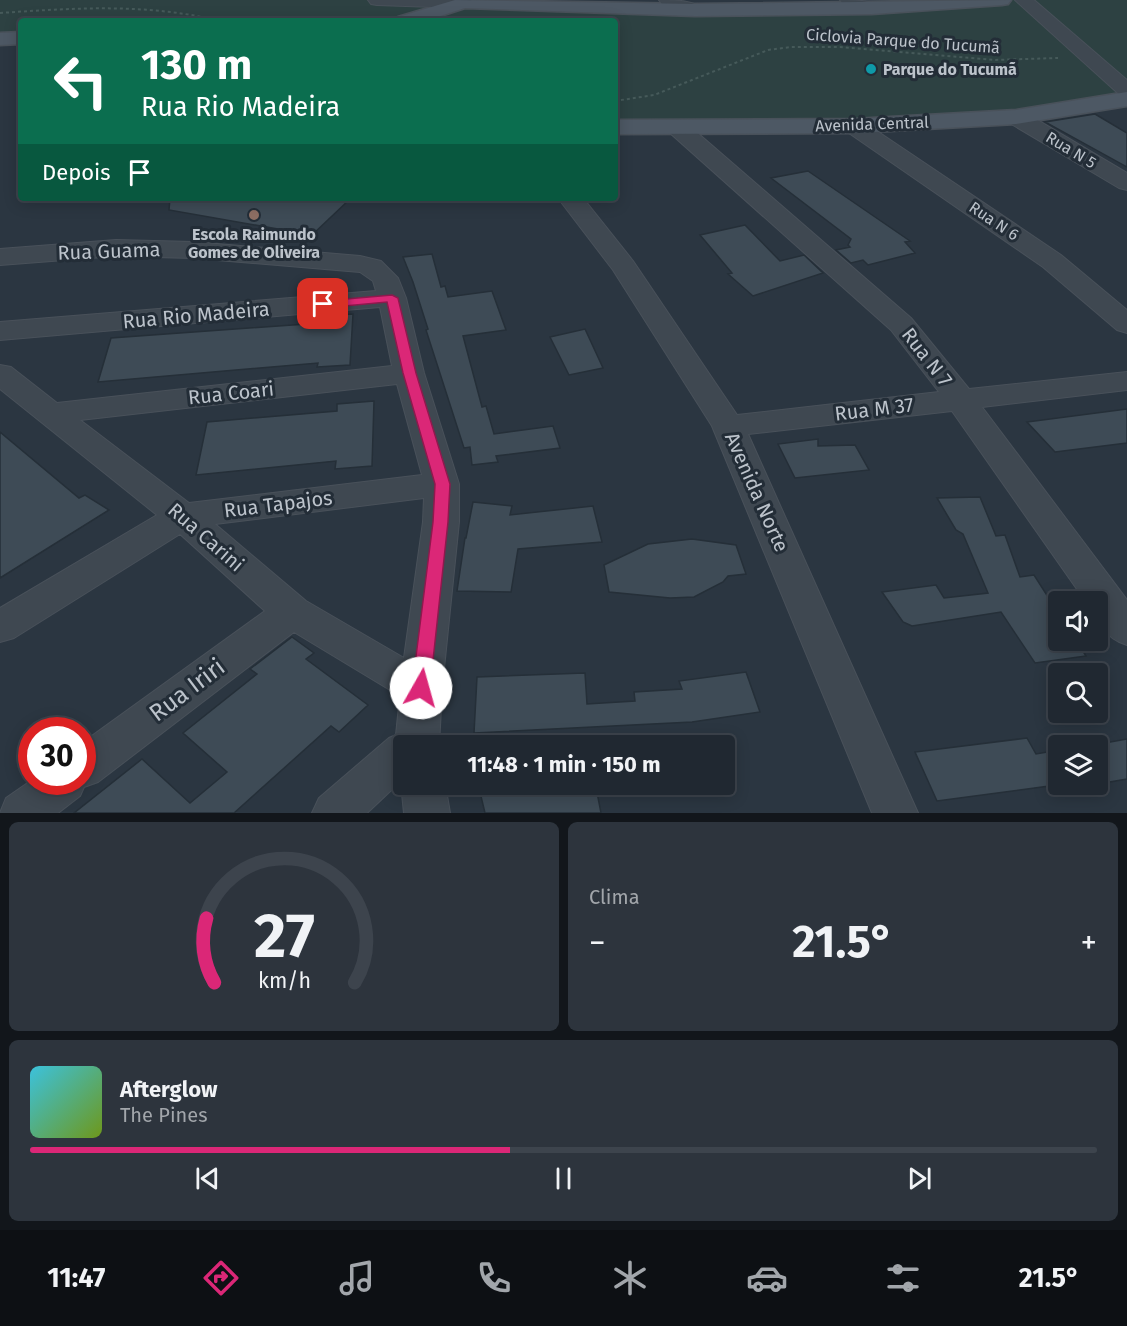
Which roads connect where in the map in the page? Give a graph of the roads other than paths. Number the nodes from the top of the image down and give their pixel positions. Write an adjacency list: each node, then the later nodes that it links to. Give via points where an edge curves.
1 (377, 0): 7 (street)
2 (668, 0): 9 (street)
3 (849, 0): 8 (street)
4 (1002, 0): 8 (street)
5 (1023, 0): 15 (street)
6 (489, 2): 7 (street); 9 (street)
7 (464, 3): 10 (street)
8 (872, 8): 9 (street)
9 (695, 10)
10 (415, 18)
11 (0, 25): 12 (street)
12 (18, 25)
13 (18, 38): 14 (street)
14 (0, 39)
15 (1127, 91)
16 (1127, 99): 17 (street, Avenida Central)
17 (1016, 117): 18 (street, Avenida Central); 21 (street, Rua N 5)
18 (854, 126): 20 (street, Avenida Central); 25 (street, Rua N 6, via 1052,261)
19 (618, 128): 20 (street, Avenida Central)
20 (678, 128): 30 (street, Rua N 7, via 901,324)
21 (1127, 183)
22 (572, 201): 32 (street, Avenida Norte, via 624,267)
23 (0, 257): 24 (street, Rua Guama, via 116,248 225,252 360,264 372,267 385,278)
24 (392, 298): 26 (street, Rua Rio Madeira); 27 (street, Rua Guama)
25 (1127, 324)
26 (0, 331)
27 (409, 373): 31 (street, Rua Coari); 33 (street, Rua Guama)
28 (0, 374): 31 (street, Rua Carini)
29 (1127, 381): 30 (street, Rua M 37)
30 (960, 399): 32 (street, Rua M 37); 37 (street, Rua N 7)
31 (53, 413): 34 (street, Rua Carini)
32 (728, 426): 47 (street, Avenida Norte)
33 (442, 484): 34 (street, Rua Tapajos); 38 (street, Rua Guama)
34 (182, 516): 35 (street, Rua Carini); 36 (street, Rua Tapajos)
35 (292, 612): 38 (street, Rua Carini); 40 (street, Rua Iriri)
36 (3, 620)
37 (1127, 630)
38 (421, 688): 39 (street, Rua Guama)
39 (414, 735)
40 (96, 758)
41 (393, 762): 45 (street)
42 (46, 795): 44 (street)
43 (425, 795): 46 (street)
44 (22, 813)
45 (335, 813)
46 (428, 813)
47 (895, 813)

